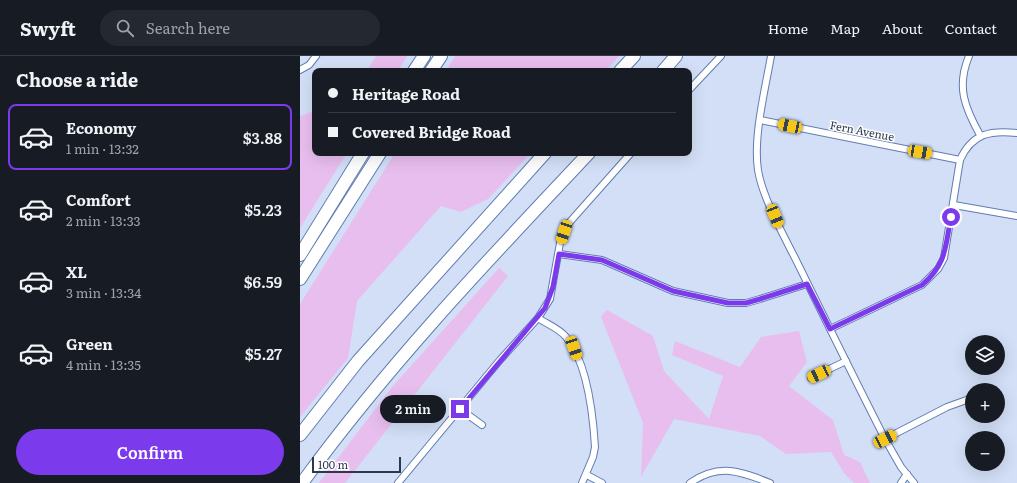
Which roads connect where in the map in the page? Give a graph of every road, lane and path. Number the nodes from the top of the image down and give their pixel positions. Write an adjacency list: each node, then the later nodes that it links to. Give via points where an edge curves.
1 (316, 56): 13 (street, via 309,65)
2 (424, 56): 9 (highway)
3 (440, 56): 10 (highway)
4 (634, 56): 11 (highway)
5 (676, 56): 12 (highway)
6 (721, 56): 14 (street)
7 (771, 56): 15 (street)
8 (969, 56): 17 (street, via 965,67 964,103)
9 (416, 68)
10 (433, 68)
11 (623, 68)
12 (665, 68)
13 (300, 70)
14 (692, 87)
15 (760, 120): 23 (street, Fern Avenue); 29 (street, via 758,170 762,186)
16 (1017, 133): 17 (street, via 991,132)
17 (980, 135): 23 (street, via 964,151)
18 (361, 156): 27 (highway)
19 (378, 156): 28 (highway)
20 (541, 156): 37 (highway, via 358,361)
21 (586, 156): 41 (highway, via 435,319)
22 (628, 156): 26 (street, via 568,224 560,243)
23 (960, 160): 24 (street)
24 (954, 205): 25 (street); 31 (street, via 944,258 931,277 922,285)
25 (1017, 216)
26 (559, 254): 29 (street, via 602,260 673,291 728,303 753,301); 30 (street, via 550,299)
27 (300, 255)
28 (300, 279)
29 (807, 284): 31 (street)
30 (538, 318): 35 (street); 40 (street, via 565,335 574,348 584,377 595,447)
31 (830, 329): 32 (street)
32 (846, 361): 33 (street); 38 (street)
33 (811, 378)
34 (965, 401): 38 (street)
35 (460, 409): 36 (street); 42 (street)
36 (482, 425)
37 (300, 435)
38 (885, 439): 39 (street)
39 (907, 474): 47 (street); 48 (street)
40 (586, 475): 43 (street); 44 (street)
41 (302, 483)
42 (398, 483)
43 (582, 483)
44 (602, 483)
45 (690, 483): 46 (street, via 707,474 731,470 744,472)
46 (770, 483)
47 (901, 483)
48 (914, 483)

